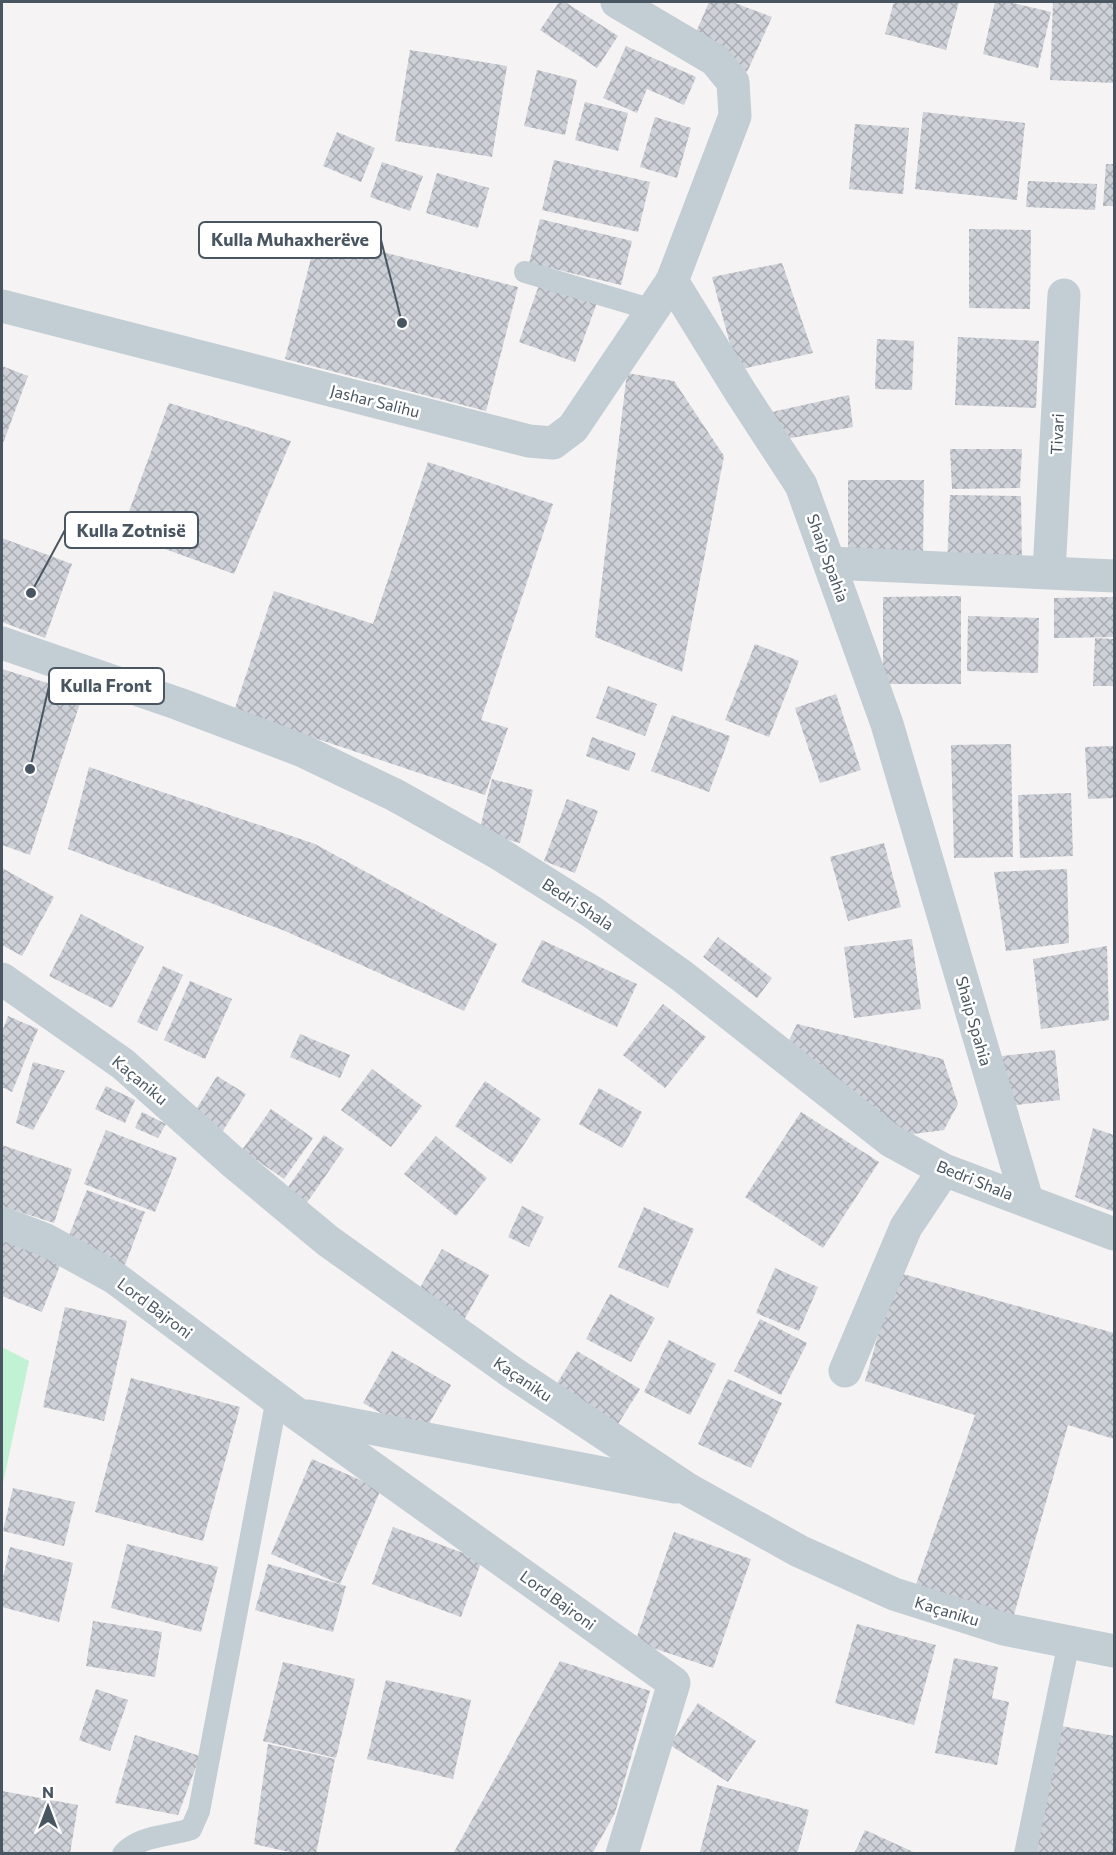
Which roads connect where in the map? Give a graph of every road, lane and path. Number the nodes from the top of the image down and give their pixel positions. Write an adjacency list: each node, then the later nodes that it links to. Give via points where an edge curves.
1 (617, 2): 3 (street, via 716,60 733,82 735,116)
2 (525, 272): 6 (lane)
3 (672, 281): 6 (street, Jashar Salihu); 7 (street, Shaip Spahia, via 801,485)
4 (1064, 296): 8 (street, Tivari)
5 (2, 306): 6 (street, Jashar Salihu, via 529,441 553,442 573,428)
6 (652, 310)
7 (830, 563): 8 (street); 13 (street, Shaip Spahia, via 887,724)
8 (1049, 572): 9 (street)
9 (1114, 576)
10 (2, 643): 12 (street, Bedri Shala, via 179,704 303,752 395,795 592,912 682,976 891,1141)
11 (2, 979): 18 (street, Kaçaniku, via 123,1064 328,1241 513,1373)
12 (944, 1170): 13 (street, Bedri Shala); 16 (street, via 906,1227)
13 (1027, 1200): 15 (street, Bedri Shala)
14 (2, 1223): 17 (street, Lord Bajroni, via 46,1240 115,1278)
15 (1114, 1234)
16 (845, 1371)
17 (287, 1406): 18 (street, Lord Bajroni); 21 (lane, via 199,1811 191,1829 132,1844); 22 (street, Lord Bajroni, via 674,1683)
18 (689, 1490): 19 (street, Kaçaniku, via 799,1551 894,1594 1004,1629)
19 (1069, 1642): 20 (street, Kaçaniku); 23 (lane)
20 (1114, 1651)
21 (123, 1854)
22 (622, 1854)
23 (1025, 1854)

